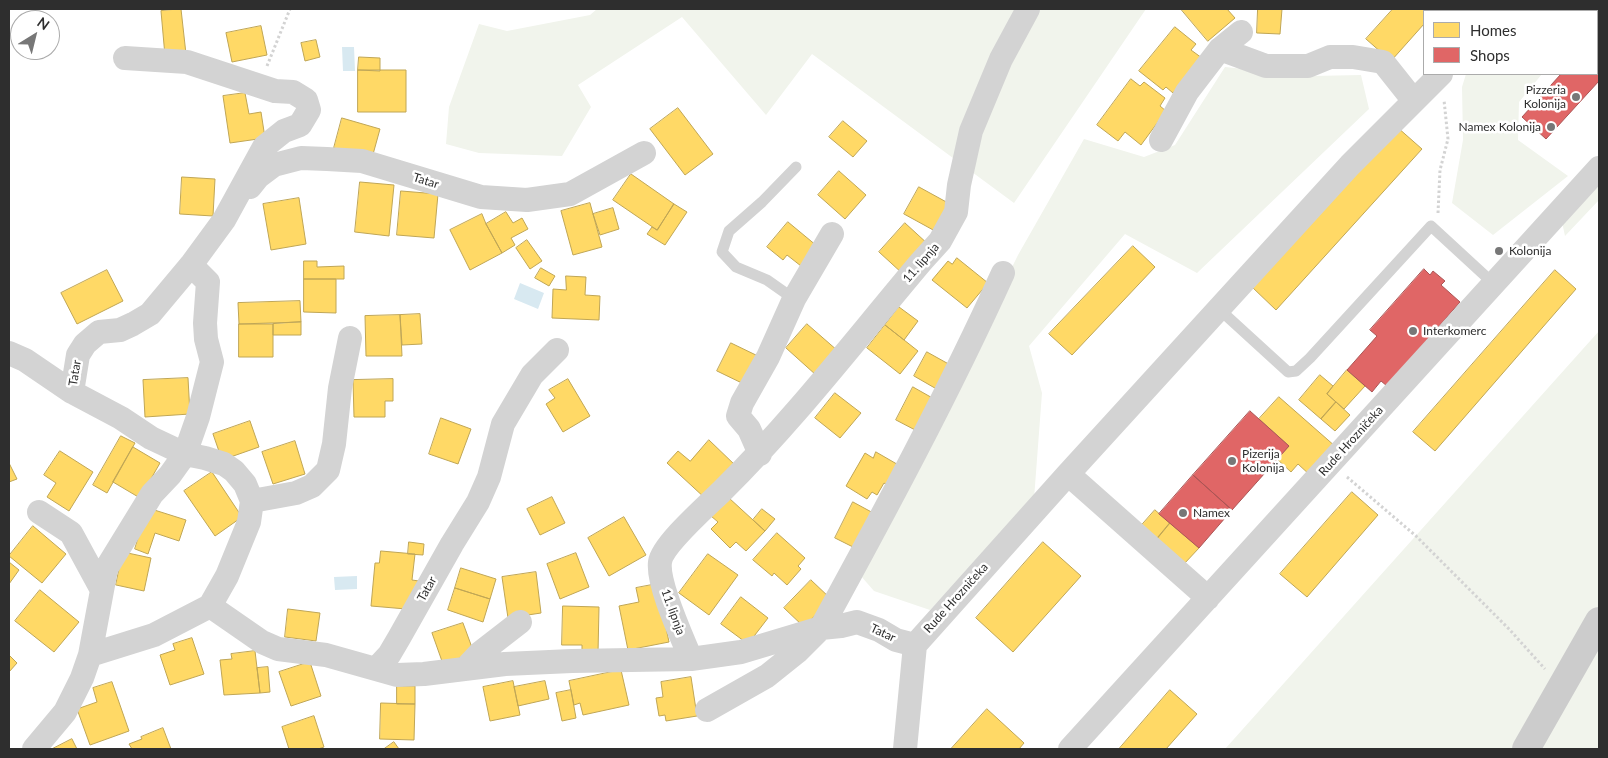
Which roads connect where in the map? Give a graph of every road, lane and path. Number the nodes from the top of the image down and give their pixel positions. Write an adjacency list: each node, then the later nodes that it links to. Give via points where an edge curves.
1 (290, 9): 8 (path)
2 (1028, 9): 27 (street, 11. lipnja, via 1000,60 971,131 956,212 940,241)
3 (1240, 32): 4 (street)
4 (1220, 49): 9 (street, via 1266,66 1308,66 1330,57 1383,62); 10 (street, via 1187,92)
5 (125, 58): 8 (street, Tatar, via 187,62)
6 (1439, 75): 9 (street, Rude Hrozničeka)
7 (1440, 75): 15 (path, via 1448,139 1440,170 1438,214)
8 (260, 86): 14 (street, Tatar, via 293,92 306,100 309,110 300,125 284,130 264,147)
9 (1414, 101): 21 (street, Rude Hrozničeka, via 1350,165)
10 (1161, 140)
11 (644, 153): 14 (street, Tatar, via 570,194 526,200 481,198 362,161 301,158 274,165 258,177)
12 (796, 167): 20 (lane, via 729,231 722,252 736,267 766,280)
13 (1599, 168): 19 (street, Rude Hrozničeka)
14 (224, 220): 17 (street, Tatar)
15 (1431, 226): 19 (lane); 21 (lane, via 1296,371 1288,372)
16 (832, 234): 20 (street)
17 (191, 265): 25 (street, Tatar, via 150,314 120,330 99,332 85,344 78,356); 26 (street, via 208,282 205,331 212,362)
18 (1003, 273): 37 (street, via 917,449)
19 (1494, 284): 28 (street, Rude Hrozničeka)
20 (794, 299): 27 (street, via 738,416 749,429)
21 (1219, 309): 29 (street, Rude Hrozničeka)
22 (350, 338): 30 (street, via 328,470 312,486 296,493)
23 (557, 350): 42 (street, Tatar, via 532,375 504,424 489,477 478,502 399,638)
24 (9, 353): 25 (street, Tatar)
25 (72, 392): 26 (street, Tatar)
26 (185, 454): 30 (street, Tatar, via 224,464 234,471 245,484); 32 (street, via 152,494 119,547 106,569)
27 (760, 454): 40 (street, 11. lipnja, via 683,530 660,561 663,586)
28 (1331, 463): 33 (street, Rude Hrozničeka); 43 (path, via 1416,536 1509,629)
29 (1068, 474): 33 (street); 38 (street, Rude Hrozničeka)
30 (252, 501): 34 (street, via 249,522)
31 (39, 512): 32 (street, via 71,533)
32 (102, 590): 39 (street)
33 (1208, 598): 47 (street, Rude Hrozničeka)
34 (210, 606): 39 (street, via 154,635); 42 (street, Tatar, via 262,642 278,649 326,655)
35 (1599, 621): 43 (main road)
36 (520, 622): 41 (street)
37 (821, 628): 38 (street, Tatar, via 857,622 896,640); 40 (street, Tatar, via 741,652); 44 (street, via 767,676)
38 (915, 644): 46 (street, Rude Hrozničeka)
39 (90, 655): 45 (street, via 65,712)
40 (691, 659): 41 (street, Tatar, via 572,661)
41 (466, 668): 42 (street, Tatar, via 397,675)
42 (376, 669)
43 (1561, 687): 48 (main road)
44 (707, 710)
45 (34, 749)
46 (905, 749)
47 (1070, 749)
48 (1526, 749)

